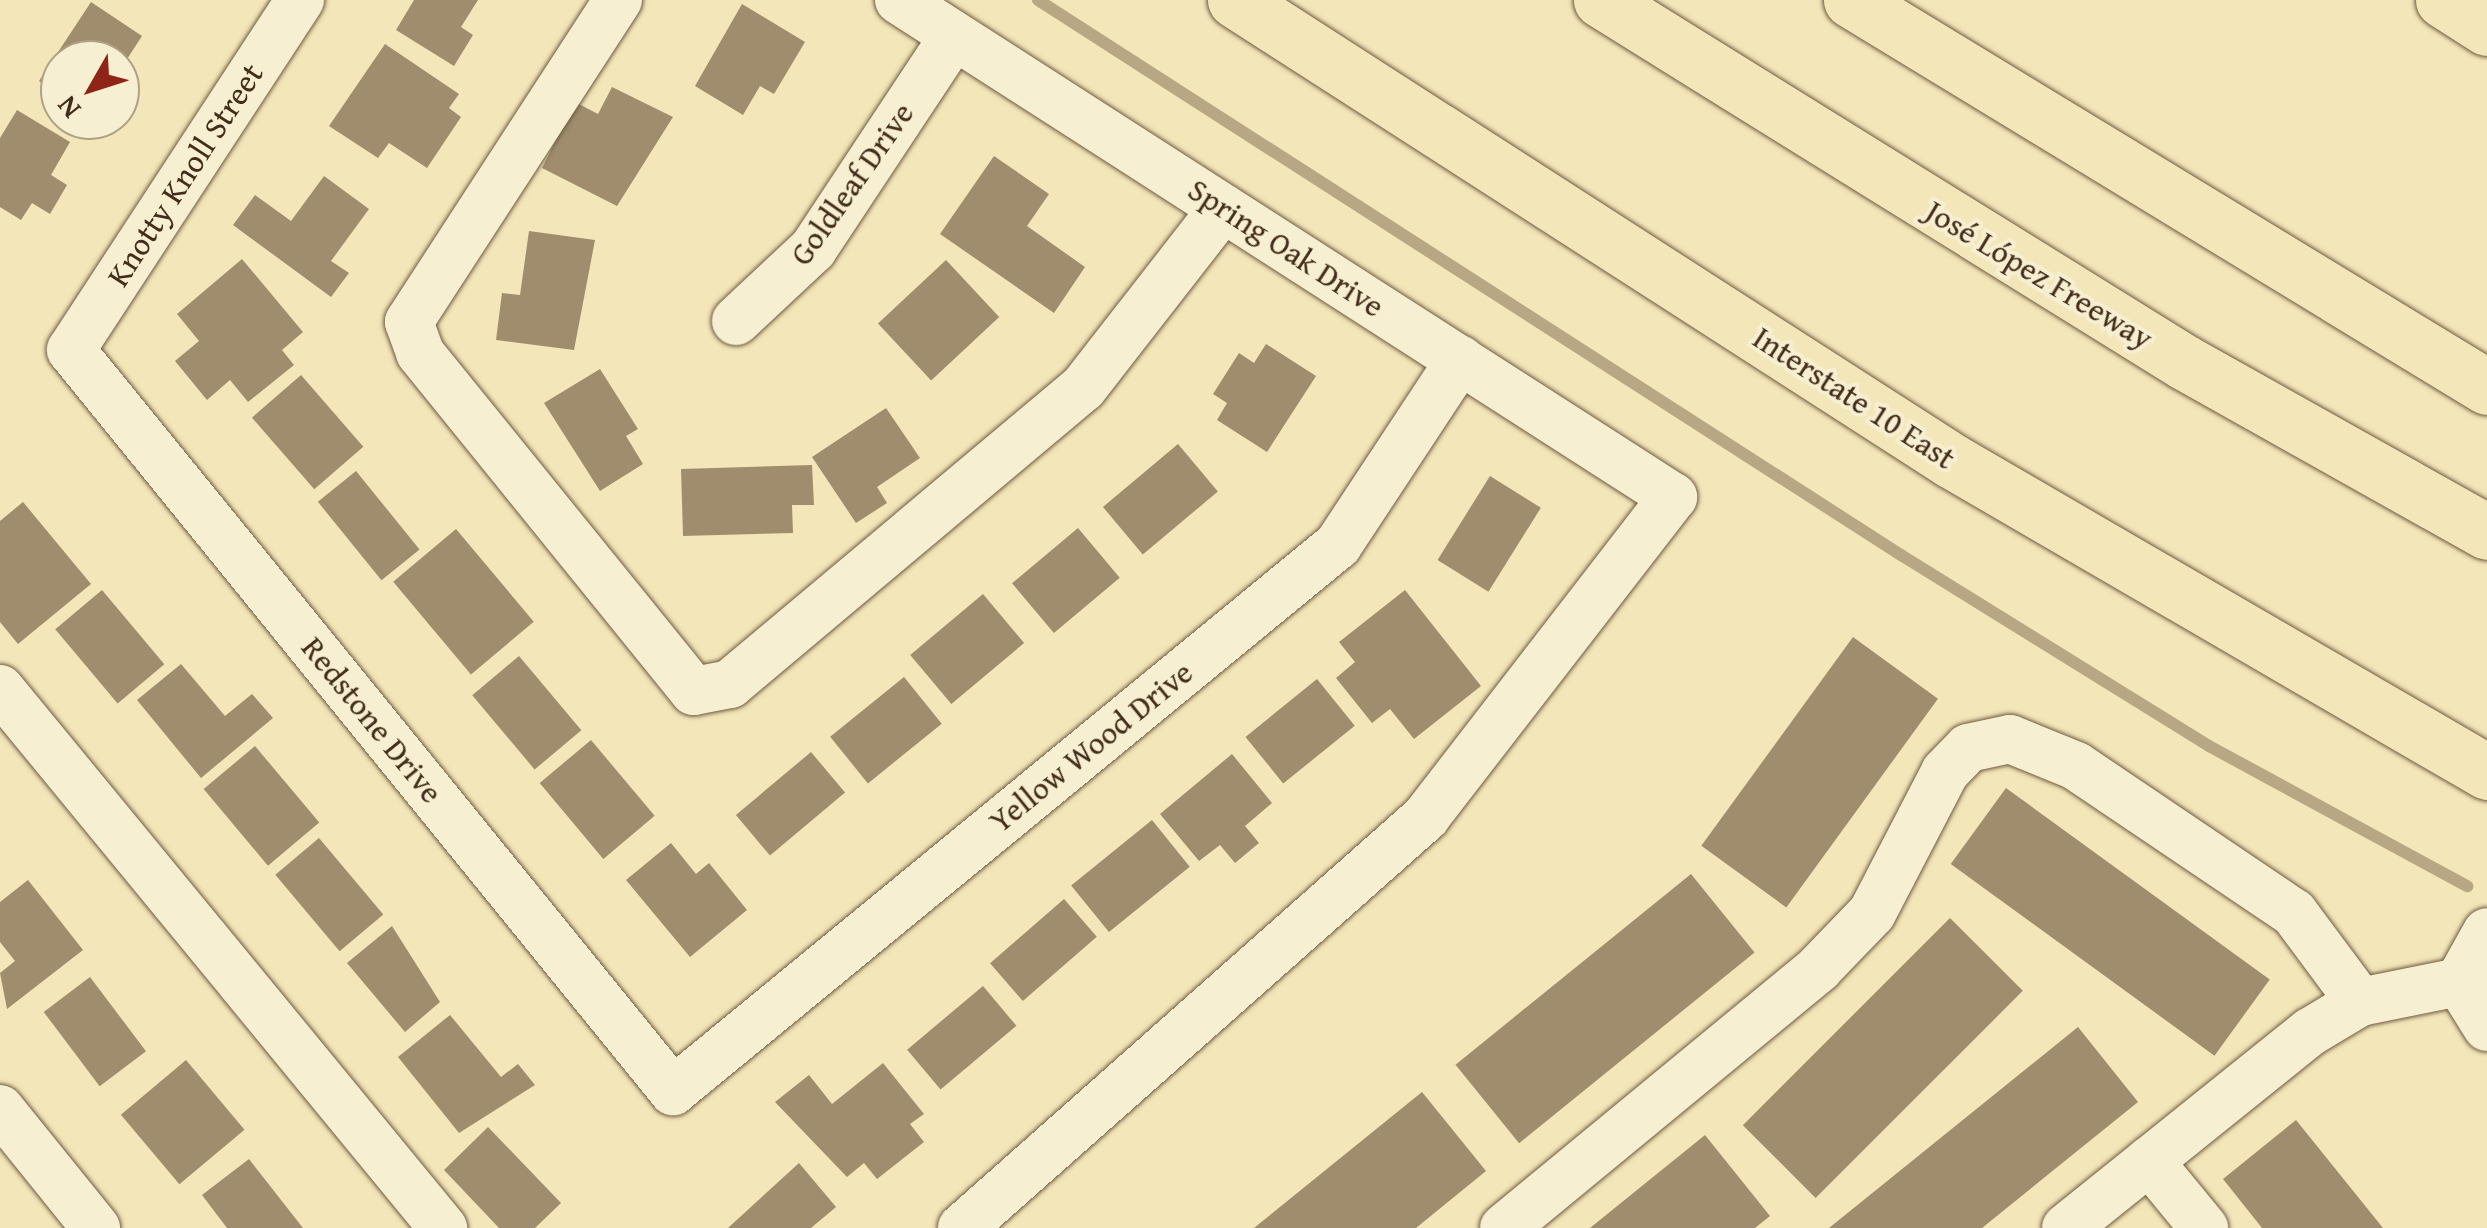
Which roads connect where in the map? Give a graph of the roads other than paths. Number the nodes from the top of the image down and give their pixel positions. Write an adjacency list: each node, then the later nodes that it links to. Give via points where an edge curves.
1 (300, 0): 12 (street, Knotty Knoll Street)
2 (618, 0): 10 (street, via 409,322 420,353 694,691 730,684 1083,388)
3 (899, 0): 9 (street, Spring Oak Drive)
4 (1235, 0): 17 (main road, Interstate 10 East, via 1952,462)
5 (1601, 0): 15 (main road, José López Freeway, via 2070,294)
6 (1851, 0): 14 (main road)
7 (2443, 0): 8 (main road)
8 (2487, 28)
9 (954, 36): 10 (street, Spring Oak Drive); 11 (street, Goldleaf Drive, via 813,249)
10 (1223, 208): 13 (street, Spring Oak Drive)
11 (736, 321)
12 (71, 350): 22 (street, Redstone Drive)
13 (1460, 360): 22 (street, Yellow Wood Drive, via 1338,545); 27 (street, Spring Oak Drive, via 1673,497 1426,817)
14 (2487, 387)
15 (2487, 532)
16 (0, 690): 26 (street)
17 (2487, 772)
18 (2487, 932): 19 (street)
19 (2459, 982): 20 (street); 21 (street)
20 (2370, 1001): 24 (street); 28 (street, via 2294,913 2076,766 2010,739 1968,748 1944,772 1872,913 1820,968)
21 (2487, 1027)
22 (673, 1091)
23 (0, 1109): 25 (street)
24 (2149, 1161): 29 (street); 30 (street)
25 (96, 1228)
26 (443, 1228)
27 (962, 1228)
28 (1504, 1228)
29 (2066, 1228)
30 (2204, 1228)

